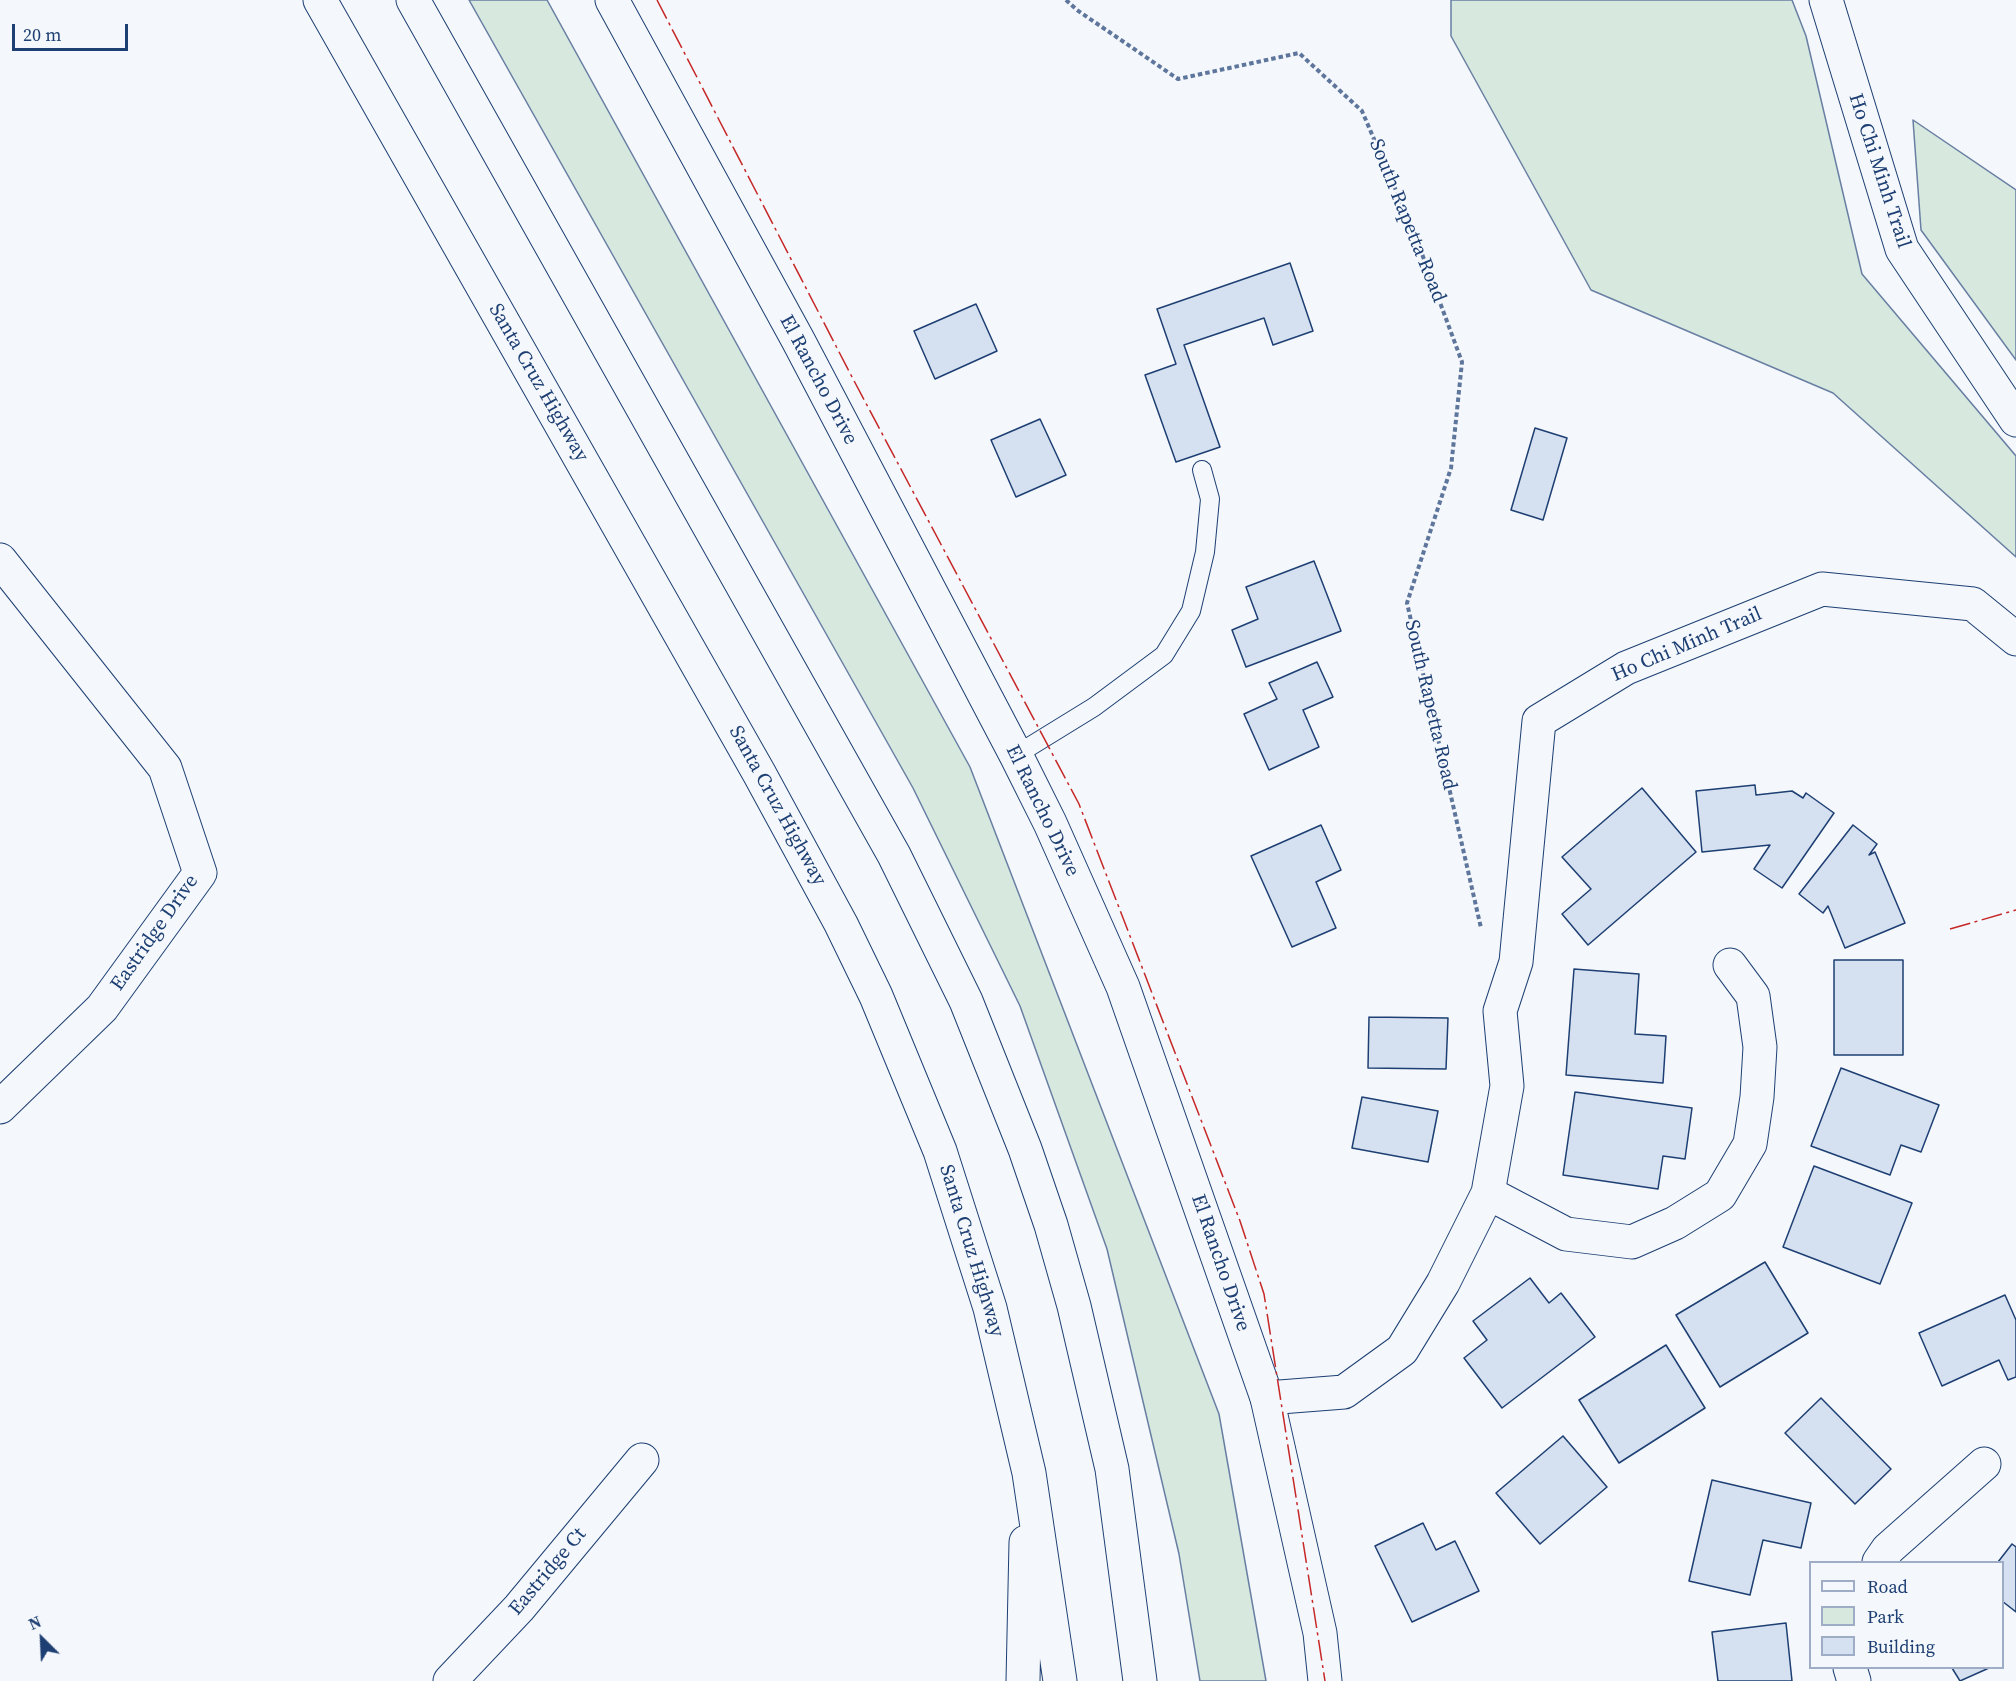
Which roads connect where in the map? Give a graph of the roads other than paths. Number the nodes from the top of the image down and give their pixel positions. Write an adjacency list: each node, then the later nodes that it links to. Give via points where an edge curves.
1 (320, 0): 16 (main road, Santa Cruz Highway, via 764,782 871,986 908,1070 968,1231)
2 (413, 0): 21 (main road, via 894,855 966,1001 1025,1149 1074,1306 1112,1469)
3 (612, 0): 9 (main road, El Rancho Drive, via 798,340)
4 (1826, 0): 5 (main road, Ho Chi Minh Trail, via 1902,249)
5 (2016, 420)
6 (1203, 470): 9 (lane, via 1210,499 1205,552 1191,611 1164,655 1094,707)
7 (0, 560): 11 (main road, Eastridge Drive, via 165,768 200,873 102,1008)
8 (2016, 639): 12 (main road, Ho Chi Minh Trail, via 1973,604 1822,589 1626,668 1539,721 1516,962 1500,1011 1507,1086)
9 (1016, 755): 13 (main road, El Rancho Drive, via 1123,987)
10 (1730, 965): 12 (main road, via 1753,996 1760,1047 1750,1144 1720,1195 1675,1223 1632,1242 1566,1234)
11 (0, 1107)
12 (1488, 1194): 13 (main road, via 1443,1283 1402,1350 1344,1392)
13 (1267, 1398): 22 (main road, El Rancho Drive, via 1320,1633)
14 (642, 1460): 18 (main road, Eastridge Ct, via 519,1608)
15 (1984, 1464): 17 (main road, via 1888,1549)
16 (1029, 1473): 19 (main road); 20 (main road, Santa Cruz Highway)
17 (1880, 1561)
18 (450, 1681)
19 (1023, 1681)
20 (1060, 1681)
21 (1140, 1681)
22 (1325, 1681)

